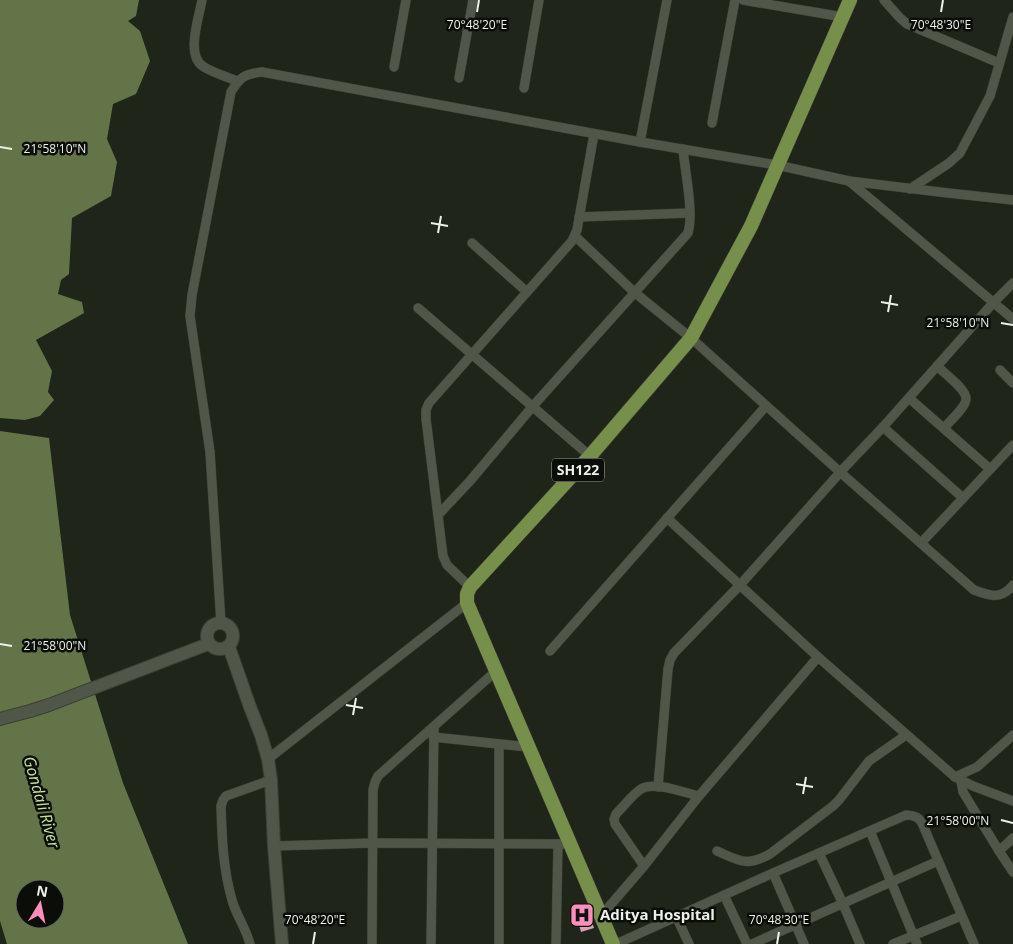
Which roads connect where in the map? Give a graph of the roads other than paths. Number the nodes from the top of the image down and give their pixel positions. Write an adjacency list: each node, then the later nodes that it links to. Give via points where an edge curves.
1 (202, 0): 17 (street, via 194,45 197,61)
2 (406, 0): 15 (street)
3 (473, 0): 16 (street)
4 (539, 0): 18 (street)
5 (667, 0): 21 (street)
6 (735, 0): 19 (street)
7 (743, 0): 11 (street)
8 (801, 0): 11 (street)
9 (850, 0): 13 (main road, SH122)
10 (884, 0): 14 (street, via 908,24)
11 (800, 10): 13 (street)
12 (1013, 16): 14 (street)
13 (843, 18): 23 (main road, SH122)
14 (999, 63): 25 (street, via 987,104 960,153)
15 (394, 67)
16 (459, 78)
17 (238, 81): 20 (street, via 249,74 262,72); 59 (street, via 231,92 190,316 208,434)
18 (524, 88)
19 (712, 123)
20 (594, 134): 21 (street); 28 (street)
21 (640, 142): 22 (street)
22 (683, 149): 23 (street); 27 (street)
23 (777, 165): 24 (street); 37 (main road, SH122, via 751,226)
24 (849, 181): 25 (street); 34 (street)
25 (910, 189): 26 (street)
26 (1013, 200)
27 (690, 213): 28 (street); 33 (street, via 688,233)
28 (579, 217): 29 (street)
29 (575, 236): 32 (street); 33 (street)
30 (472, 243): 32 (street)
31 (1013, 283): 34 (street)
32 (527, 292): 38 (street)
33 (634, 292): 37 (street); 43 (street)
34 (993, 303): 36 (street); 39 (street)
35 (418, 308): 38 (street)
36 (1013, 319)
37 (691, 338): 44 (street); 48 (main road, SH122)
38 (472, 354): 43 (street); 52 (street, via 426,410)
39 (937, 366): 42 (street); 46 (street, via 967,398)
40 (1000, 370): 41 (street)
41 (1013, 383)
42 (909, 398): 45 (street); 46 (street)
43 (533, 406): 48 (street); 52 (street)
44 (766, 406): 50 (street); 53 (street)
45 (883, 427): 50 (street); 51 (street)
46 (944, 428): 49 (street)
47 (1013, 445): 49 (street)
48 (590, 456): 57 (main road, SH122)
49 (990, 469): 51 (street)
50 (840, 472): 54 (street); 55 (street)
51 (963, 498): 54 (street)
52 (438, 515): 57 (street, via 447,565)
53 (667, 518): 55 (street); 62 (street)
54 (920, 543): 56 (street, via 974,590 987,596 999,596)
55 (740, 585): 63 (street); 75 (street, via 670,660)
56 (1013, 585)
57 (470, 587): 58 (main road)
58 (467, 603): 64 (main road); 72 (street)
59 (221, 623): 60 (main road, via 208,631); 61 (main road, via 233,634)
60 (208, 644): 61 (main road, via 215,649); 65 (main road, via 50,705)
61 (229, 647): 72 (main road)
62 (550, 651)
63 (818, 657): 67 (street); 76 (street)
64 (496, 671): 66 (street); 71 (main road)
65 (0, 719)
66 (434, 727): 69 (street); 80 (street, via 378,776 373,790)
67 (906, 735): 73 (street); 85 (street, via 869,761 833,806 770,854 747,862)
68 (1013, 735): 73 (street, via 978,767)
69 (434, 737): 70 (street); 81 (street)
70 (500, 744): 71 (street); 82 (street)
71 (528, 747): 83 (main road)
72 (268, 759): 74 (main road)
73 (958, 779): 77 (street); 86 (street)
74 (271, 780): 84 (main road); 100 (street, via 226,796 221,806 223,854 232,900)
75 (658, 787): 76 (street); 89 (street, via 640,790 614,819)
76 (699, 796): 89 (street)
77 (1013, 801)
78 (870, 831): 87 (street); 88 (street, via 906,815 916,816); 92 (street)
79 (1013, 838): 86 (street)
80 (373, 843): 81 (street); 84 (street); 102 (street)
81 (432, 844): 82 (street); 103 (street)
82 (499, 844): 83 (street); 104 (street)
83 (564, 844): 95 (main road); 105 (street)
84 (274, 846): 101 (main road)
85 (717, 850)
86 (998, 851): 90 (street)
87 (819, 853): 91 (street); 94 (street)
88 (938, 861): 92 (street); 97 (street)
89 (644, 866): 95 (street)
90 (1013, 872)
91 (773, 873): 93 (street); 98 (street)
92 (891, 882): 94 (street); 99 (street)
93 (724, 895): 96 (street); 108 (street)
94 (843, 904): 98 (street); 111 (street)
95 (601, 916): 106 (main road)
96 (676, 916): 106 (street); 107 (street)
97 (962, 916): 99 (street); 114 (street)
98 (796, 924): 109 (street); 110 (street)
99 (914, 935): 112 (street); 113 (street)
100 (250, 944)
101 (282, 944)
102 (372, 944)
103 (431, 944)
104 (499, 944)
105 (556, 944)
106 (614, 944)
107 (688, 944)
108 (747, 944)
109 (752, 944)
110 (804, 944)
111 (860, 944)
112 (892, 944)
113 (918, 944)
114 (974, 944)

